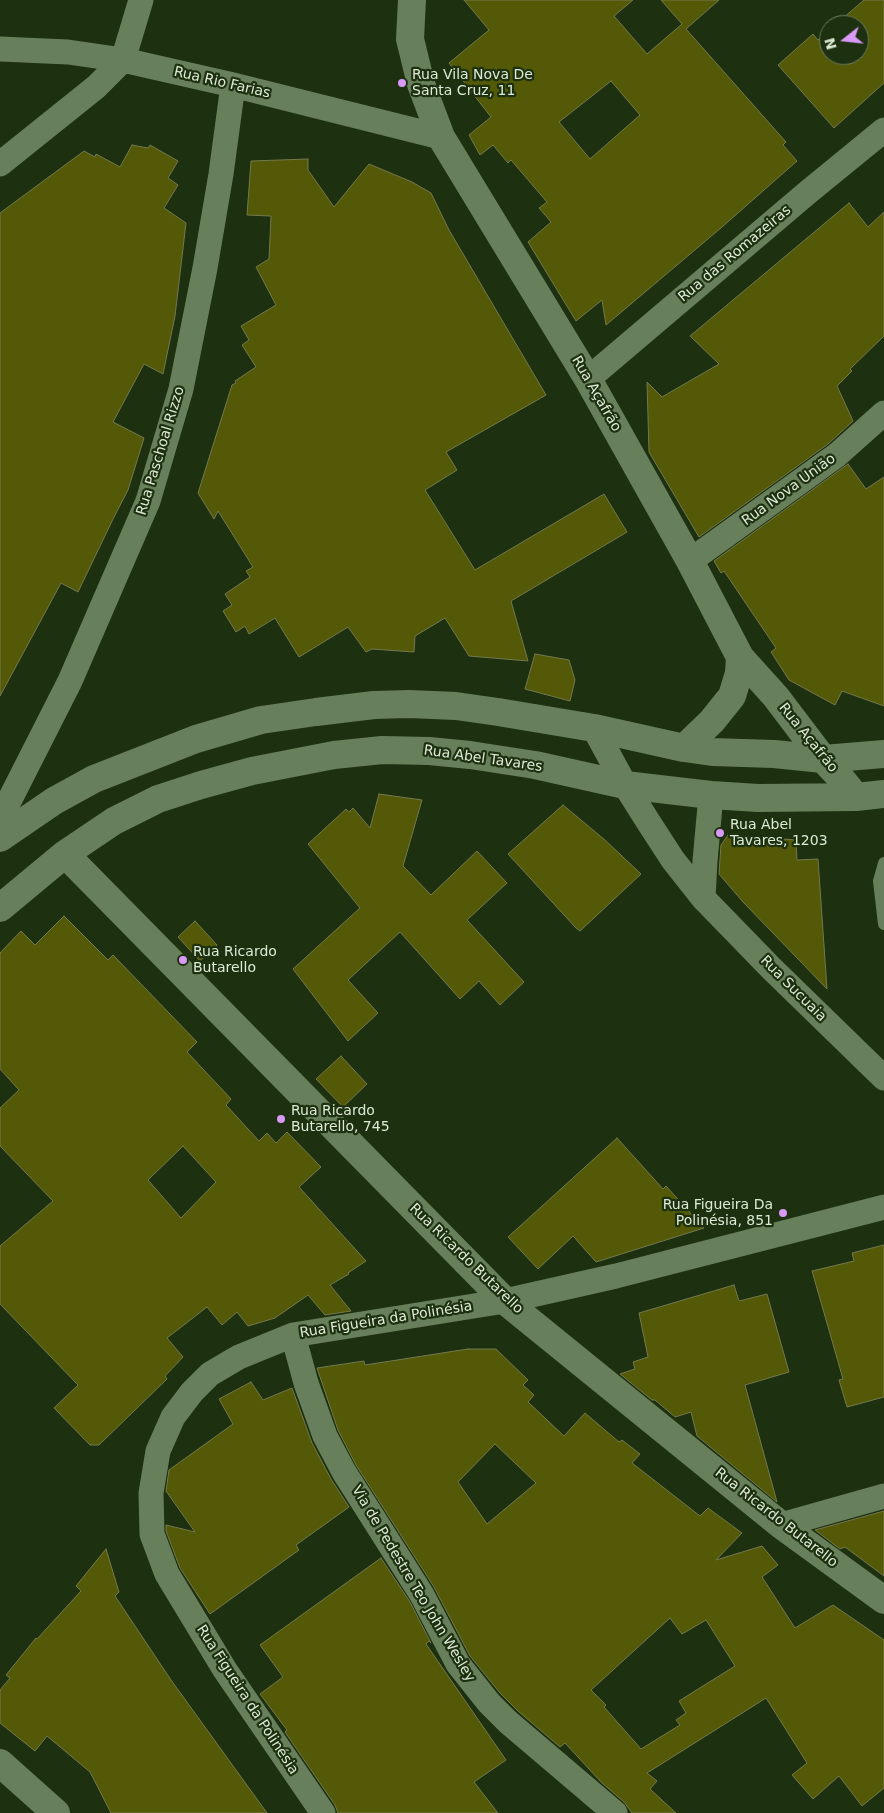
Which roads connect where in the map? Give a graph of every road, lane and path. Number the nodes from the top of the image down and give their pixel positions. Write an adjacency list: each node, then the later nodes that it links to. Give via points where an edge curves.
1 (141, 0): 4 (street)
2 (412, 0): 7 (street, Rua Açafrão, via 410,39 421,84)
3 (0, 49): 4 (street, Rua Rio Farias, via 68,52)
4 (123, 60): 5 (street, Rua Rio Farias); 8 (street, via 96,87)
5 (233, 85): 7 (street, Rua Rio Farias); 21 (street, Rua Paschoal Rizzo, via 205,268 181,389 148,501 70,681)
6 (884, 130): 9 (street, Rua das Romazeiras)
7 (441, 136): 9 (street, Rua Açafrão)
8 (0, 164)
9 (588, 379): 11 (street, Rua Açafrão)
10 (884, 413): 11 (street, Rua Nova União, via 837,455)
11 (690, 561): 12 (street, Rua Açafrão)
12 (740, 657): 14 (street, via 732,696); 16 (street, Rua Açafrão)
13 (594, 728): 14 (street); 17 (street, Rua Sucuaia); 22 (street, via 465,707 409,704 374,705 261,720 196,739 94,779 54,800)
14 (684, 748): 16 (street)
15 (884, 754): 16 (street)
16 (823, 759): 20 (street, Rua Açafrão)
17 (625, 785): 19 (street, Rua Abel Tavares); 23 (street, Rua Abel Tavares, via 535,765 470,755 382,750 334,755 252,771 158,799 114,821); 25 (street, Rua Sucuaia, via 673,860)
18 (884, 794): 20 (street, Rua Abel Tavares)
19 (711, 795): 20 (street, Rua Abel Tavares); 25 (street)
20 (856, 797)
21 (0, 819)
22 (0, 838)
23 (65, 854): 26 (street, Rua Abel Tavares); 30 (street, Rua Ricardo Butarello)
24 (884, 863): 27 (lane, via 879,881)
25 (703, 898): 28 (street, Rua Sucuaia)
26 (0, 908)
27 (884, 924)
28 (884, 1078)
29 (884, 1207): 30 (street, Rua Figueira da Polinésia)
30 (505, 1301): 31 (street, Rua Figueira da Polinésia); 33 (street, Rua Ricardo Butarello)
31 (293, 1334): 37 (street, Rua Figueira da Polinésia, via 210,1374 174,1417 158,1452 151,1493 152,1534 167,1574 224,1670); 38 (street, Via de Pedestre Teo John Wesley, via 325,1436 344,1472 422,1594 458,1664 488,1703 508,1722)
32 (884, 1496): 33 (street)
33 (781, 1524): 34 (street, Rua Ricardo Butarello)
34 (884, 1600)
35 (0, 1763): 36 (street)
36 (56, 1813)
37 (323, 1813)
38 (615, 1813)

